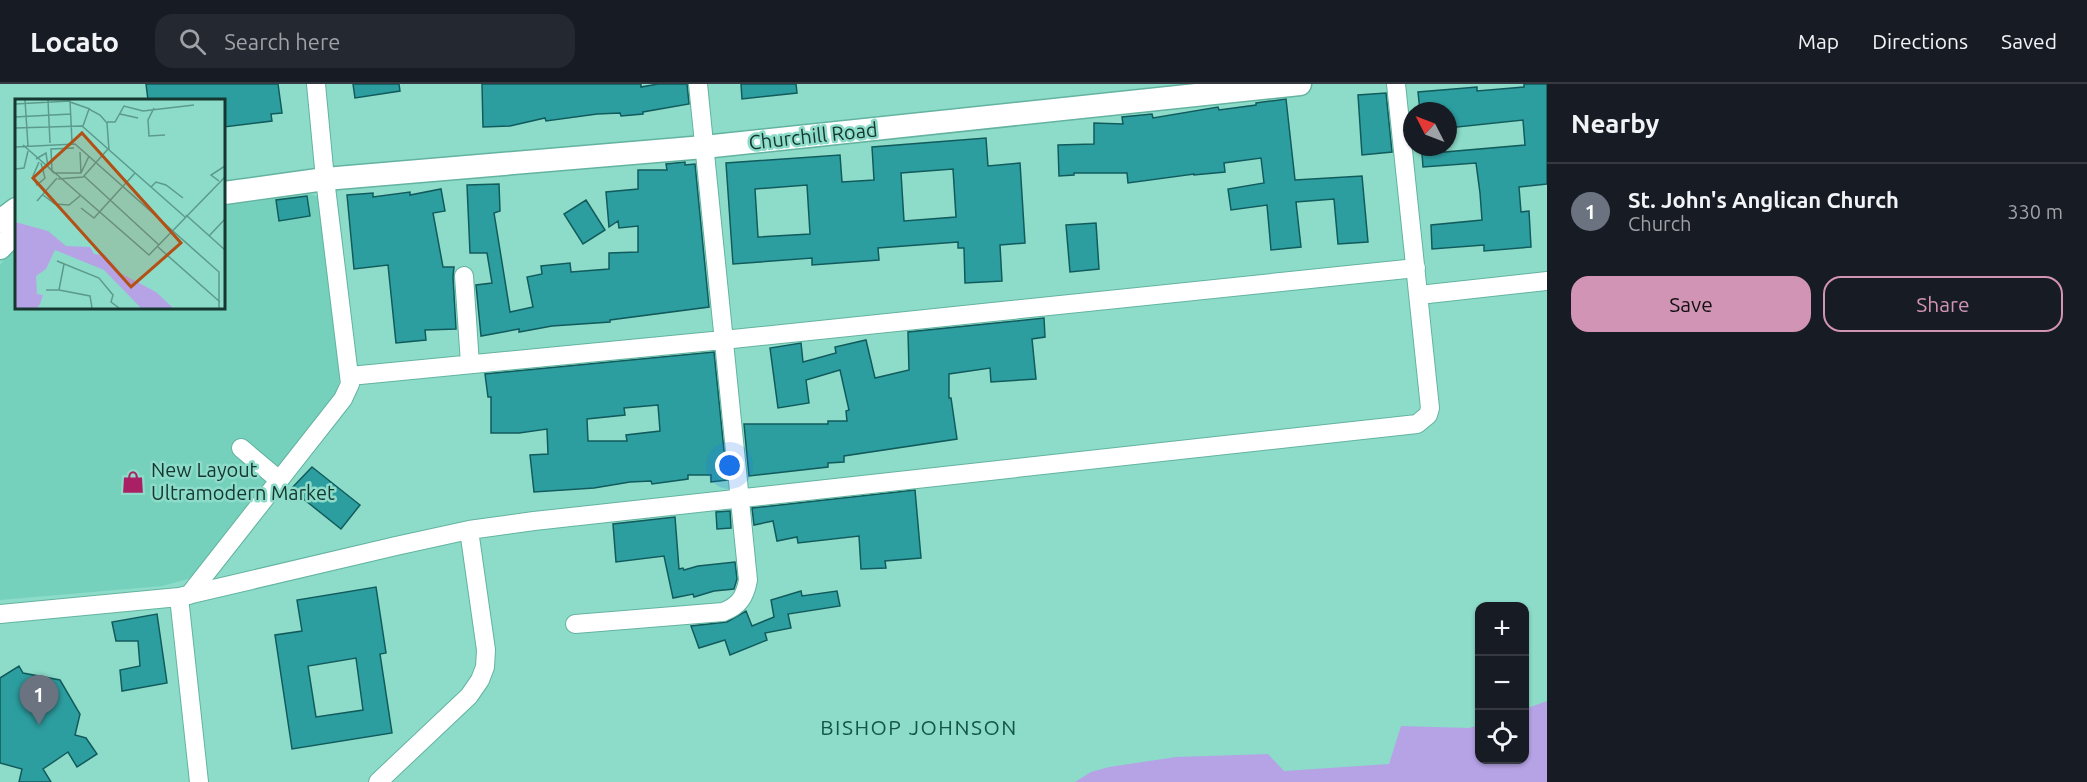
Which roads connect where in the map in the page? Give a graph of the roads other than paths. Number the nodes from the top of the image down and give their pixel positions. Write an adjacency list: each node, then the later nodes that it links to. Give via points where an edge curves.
1 (316, 84): 6 (street)
2 (698, 84): 5 (street)
3 (1300, 84): 5 (street, Churchill Road)
4 (1396, 84): 12 (street)
5 (704, 147): 6 (street, Churchill Road); 16 (street)
6 (325, 179): 7 (street, Churchill Road); 18 (street)
7 (225, 193)
8 (15, 210): 9 (street)
9 (0, 221)
10 (15, 233): 11 (street)
11 (0, 248)
12 (1416, 267): 15 (street); 16 (street)
13 (464, 276): 17 (street)
14 (1547, 281): 15 (street)
15 (1419, 295): 21 (street, via 1430,408 1417,424)
16 (723, 340): 17 (street); 21 (street)
17 (470, 364): 18 (street)
18 (350, 376): 20 (street, via 344,399)
19 (242, 448): 20 (street)
20 (279, 480): 23 (street)
21 (740, 500): 22 (street); 25 (street, via 748,580 746,591 733,608)
22 (469, 530): 23 (street); 27 (street, via 485,633 485,667 469,696)
23 (184, 596): 24 (street); 26 (street)
24 (0, 614)
25 (575, 624)
26 (199, 782)
27 (378, 782)

